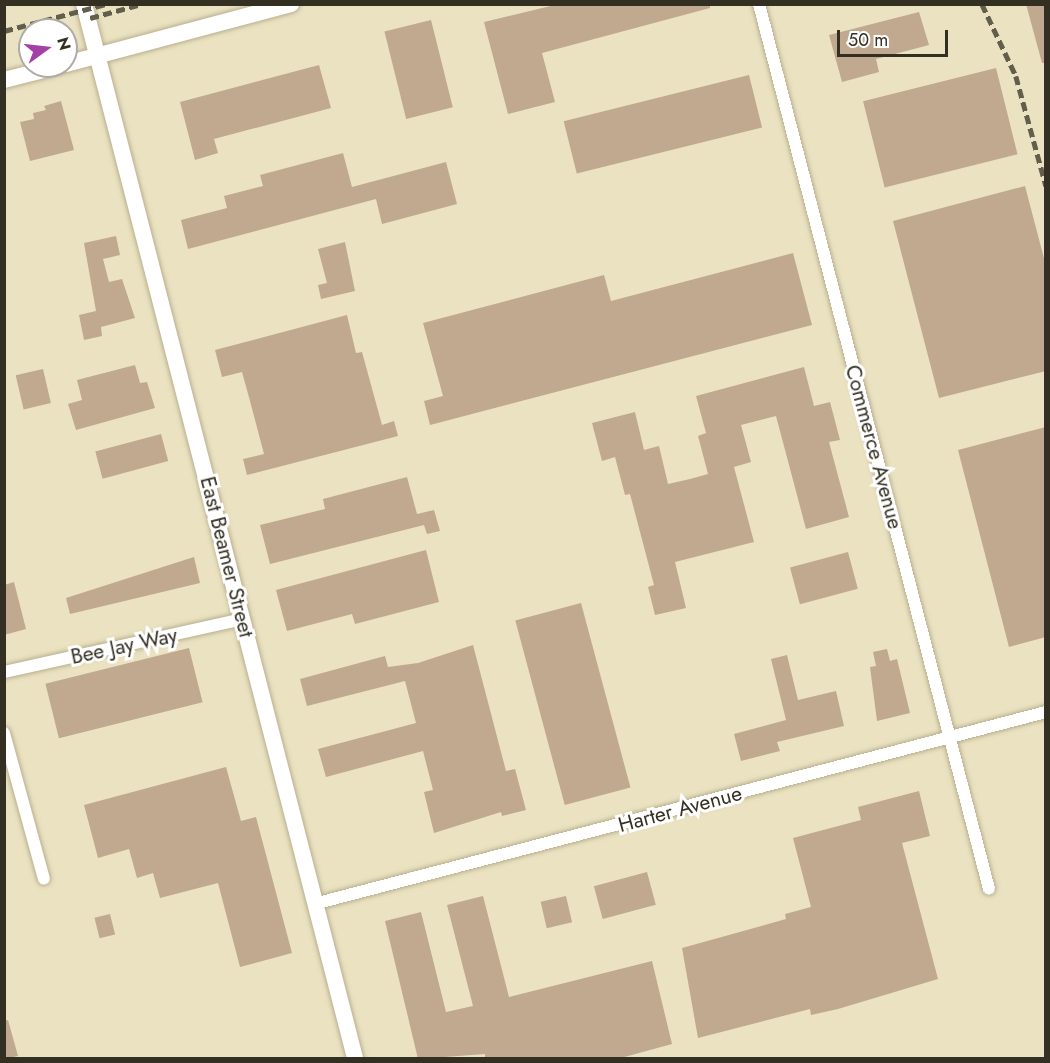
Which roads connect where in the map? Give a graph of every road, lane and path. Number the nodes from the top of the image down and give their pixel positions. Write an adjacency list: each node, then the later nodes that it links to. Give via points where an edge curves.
1 (84, 4): 4 (street, East Beamer Street)
2 (291, 4): 4 (street)
3 (759, 4): 10 (street, Commerce Avenue)
4 (98, 56): 5 (street); 6 (street, East Beamer Street)
5 (78, 61)
6 (243, 620): 7 (street, Bee Jay Way); 13 (street, East Beamer Street)
7 (4, 672)
8 (1046, 712): 10 (street, Harter Avenue)
9 (4, 733): 11 (street)
10 (950, 738): 12 (street, Commerce Avenue); 13 (street, Harter Avenue)
11 (44, 879)
12 (989, 889)
13 (314, 904): 14 (street, East Beamer Street)
14 (355, 1059)

